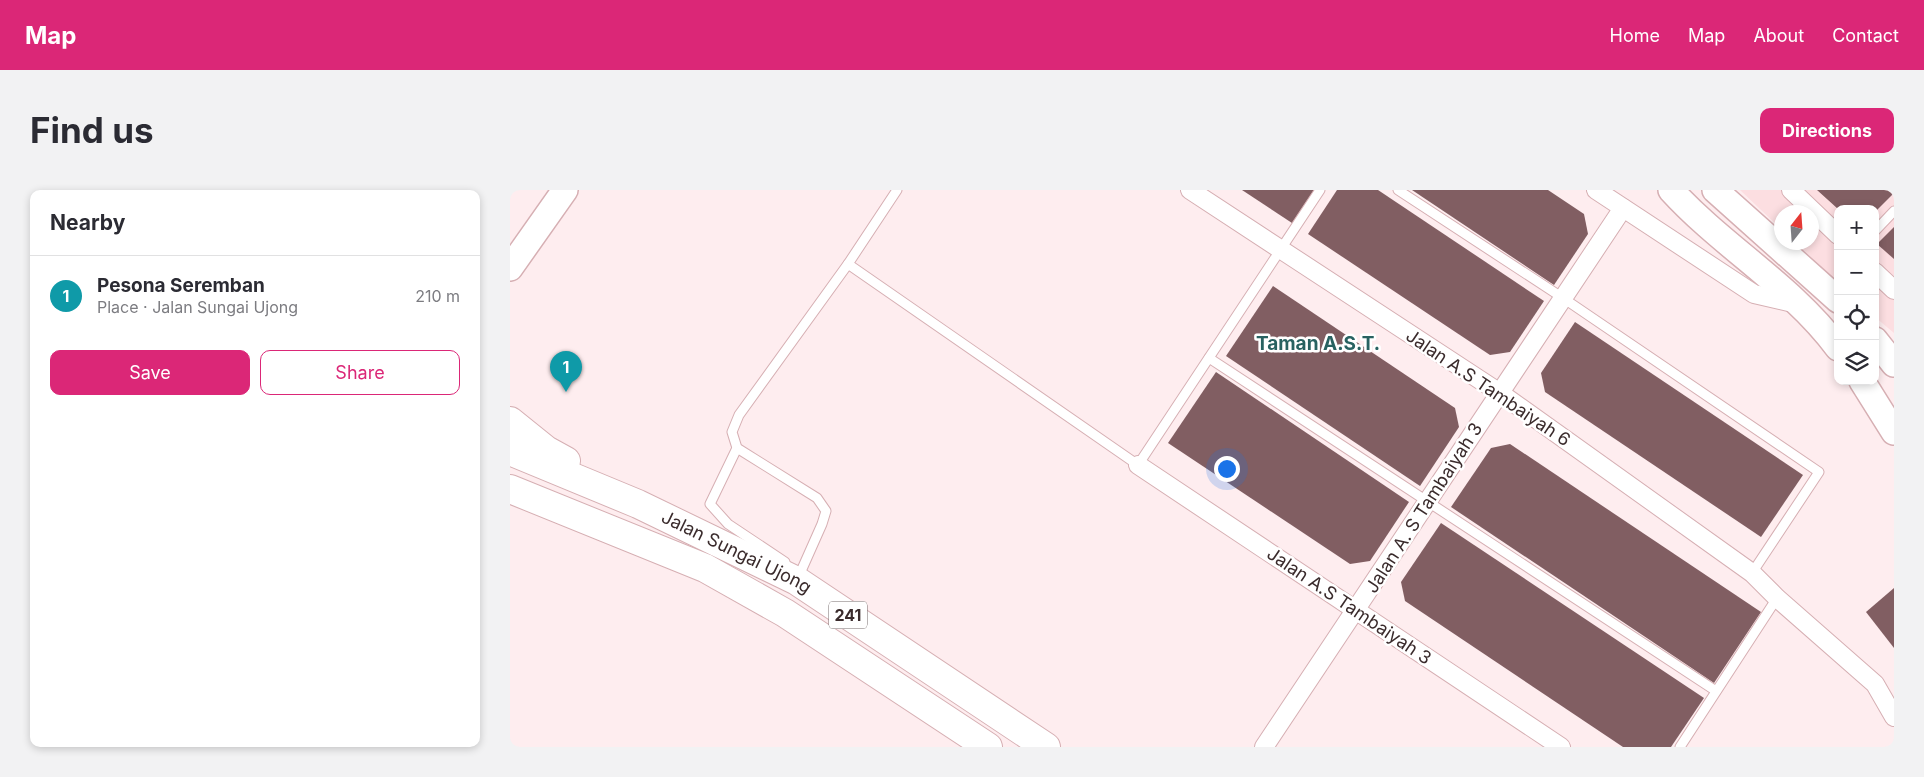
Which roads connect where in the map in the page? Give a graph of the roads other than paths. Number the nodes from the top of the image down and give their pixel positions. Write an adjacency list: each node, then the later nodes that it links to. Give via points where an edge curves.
1 (565, 190): 16 (street)
2 (897, 190): 15 (lane)
3 (1190, 190): 14 (street, Jalan A.S Tambaiyah 6)
4 (1320, 190): 14 (lane)
5 (1398, 190): 20 (lane)
6 (1596, 190): 10 (street)
7 (1672, 190): 21 (street, via 1688,208)
8 (1715, 190): 19 (street)
9 (1791, 190): 13 (street)
10 (1623, 208): 20 (street, Jalan A. S Tambaiyah 3); 21 (street, via 1754,294)
11 (1894, 211): 12 (lane)
12 (1879, 226)
13 (1834, 231)
14 (1281, 250): 24 (lane); 27 (street, Jalan A.S Tambaiyah 6)
15 (848, 264): 30 (lane, via 739,415 732,432); 32 (lane)
16 (510, 268)
17 (1879, 276): 18 (street)
18 (1894, 290)
19 (1834, 296)
20 (1563, 298): 27 (street, Jalan A. S Tambaiyah 3); 36 (lane, via 1819,472)
21 (1800, 304): 22 (street)
22 (1834, 343)
23 (1879, 345): 25 (street)
24 (1209, 358): 32 (lane); 34 (lane)
25 (1894, 364)
26 (1865, 385): 29 (street)
27 (1500, 393): 34 (street, Jalan A. S Tambaiyah 3); 36 (street, Jalan A.S Tambaiyah 6)
28 (510, 421): 35 (highway, via 546,450)
29 (1894, 432)
30 (737, 448): 37 (lane, via 710,504 728,524); 37 (lane, via 817,498 826,511)
31 (510, 451): 35 (highway, Jalan Sungai Ujong / 241)
32 (1138, 465): 39 (street, Jalan A.S Tambaiyah 3)
33 (510, 489): 42 (highway, Jalan Sungai Ujong / 241, via 705,568 784,613)
34 (1428, 502): 39 (street, Jalan A. S Tambaiyah 3); 40 (lane)
35 (638, 504): 37 (highway, Jalan Sungai Ujong / 241)
36 (1752, 573): 38 (street, Jalan A.S Tambaiyah 6)
37 (799, 577): 43 (highway, Jalan Sungai Ujong / 241)
38 (1777, 598): 40 (lane); 41 (street, Jalan A.S Tambaiyah 6, via 1876,684)
39 (1356, 611): 44 (street, Jalan A. S Tambaiyah 3); 45 (street, Jalan A.S Tambaiyah 3)
40 (1716, 691): 46 (lane)
41 (1894, 717)
42 (988, 747)
43 (1046, 747)
44 (1264, 747)
45 (1561, 747)
46 (1680, 747)

